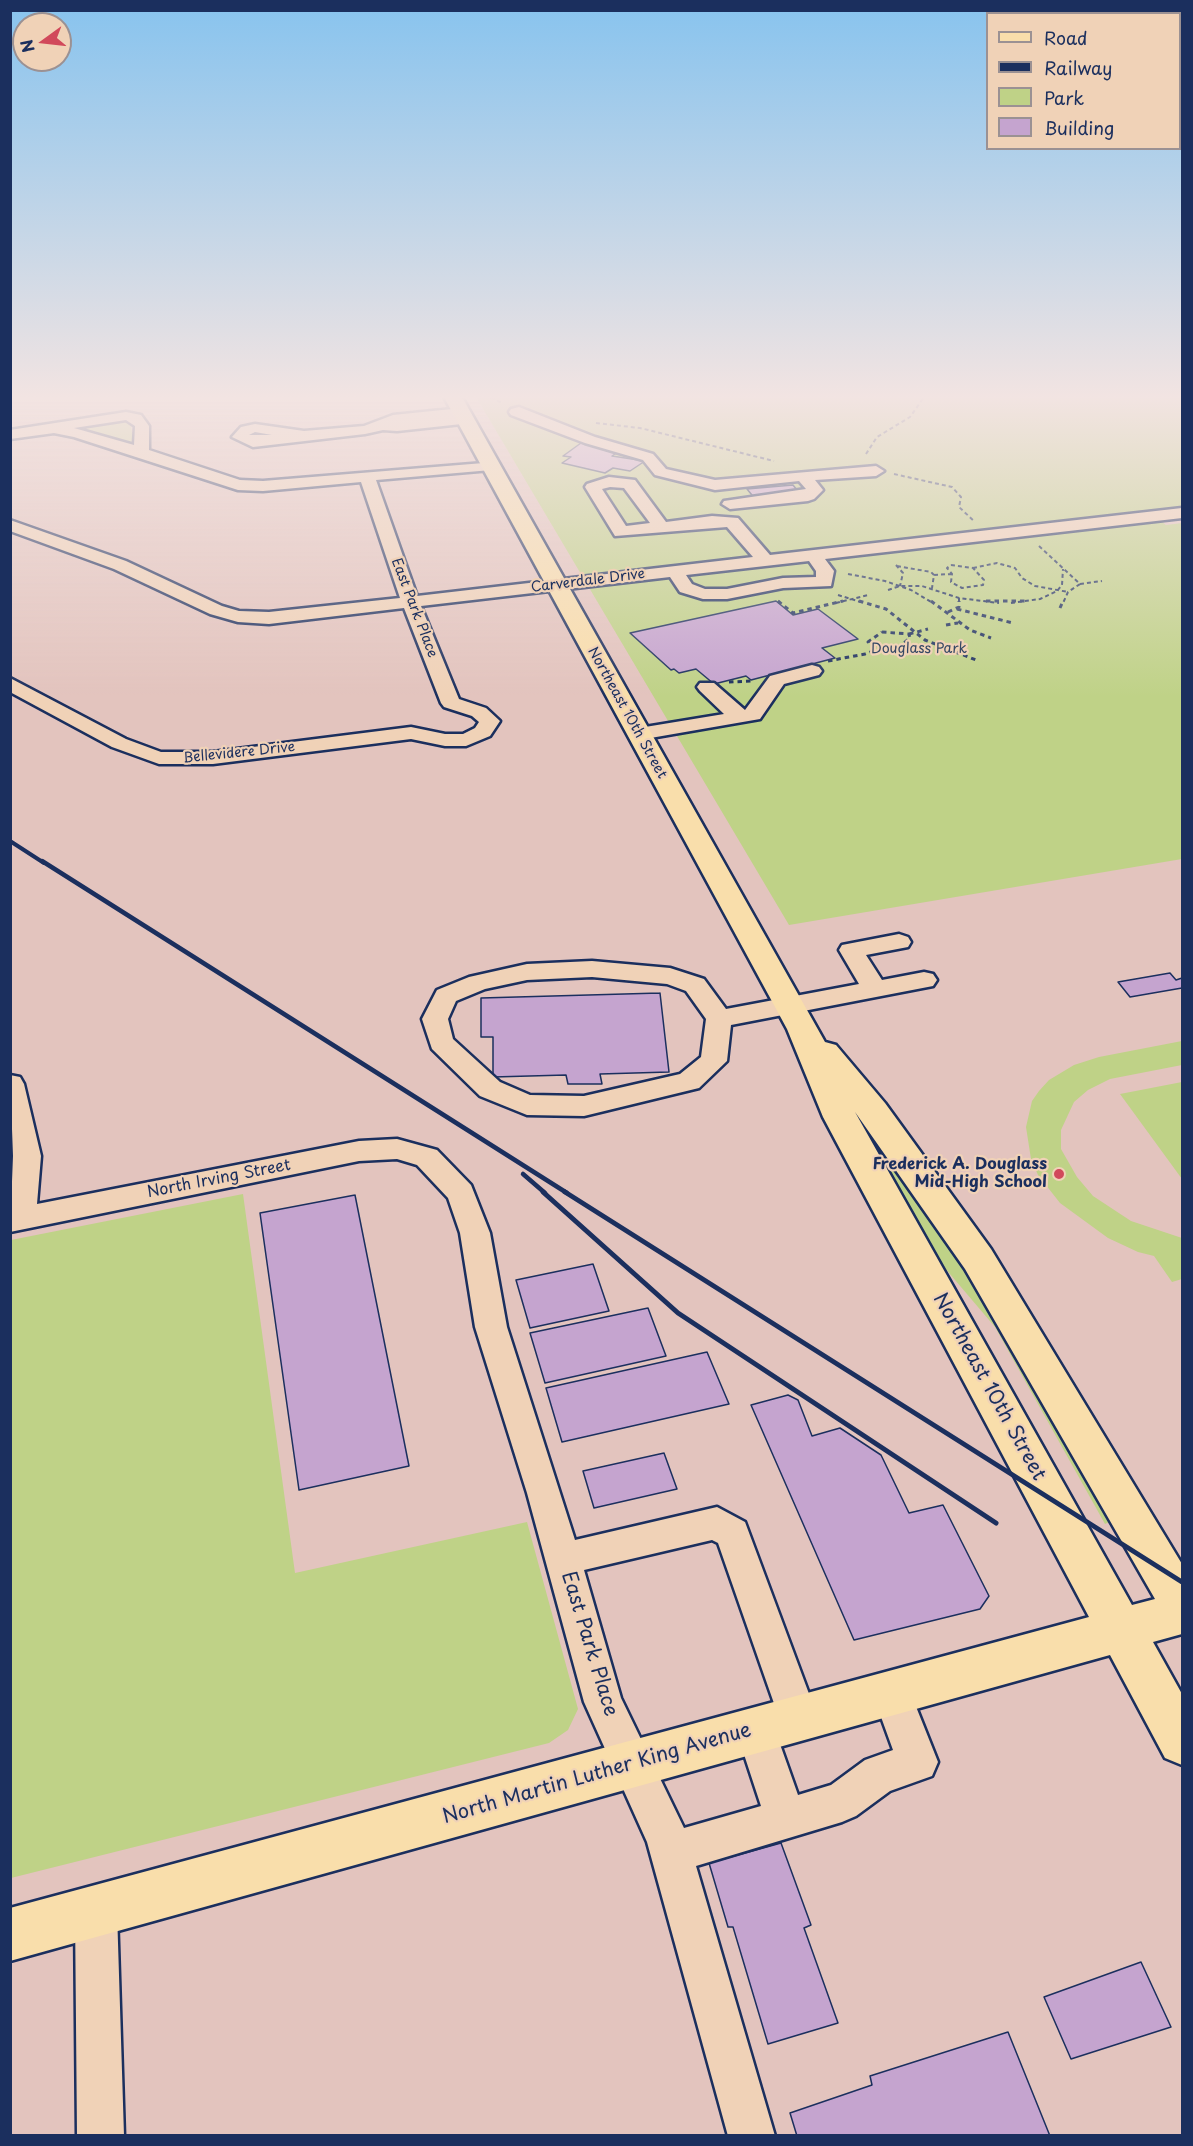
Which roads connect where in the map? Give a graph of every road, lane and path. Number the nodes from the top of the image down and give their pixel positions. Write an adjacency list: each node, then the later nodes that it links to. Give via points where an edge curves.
1 (374, 497): 36 (street, East Park Place)
2 (508, 497): 24 (main road, Northeast 10th Street)
3 (725, 497): 6 (street)
4 (797, 497): 6 (street)
5 (961, 497): 9 (path, via 959,507)
6 (730, 504): 8 (street, via 735,519)
7 (1182, 513): 13 (street, Carverdale Drive)
8 (732, 522): 11 (street); 15 (street)
9 (976, 524)
10 (10, 525): 36 (street, Carverdale Drive, via 120,565 216,610 238,616 269,618)
11 (661, 527)
12 (1034, 541): 18 (path)
13 (813, 555): 15 (street, Carverdale Drive); 19 (street, via 825,571 825,582 783,583 726,594 703,594 686,588)
14 (889, 558): 16 (path)
15 (765, 560): 19 (street, Carverdale Drive)
16 (897, 566): 22 (path, via 927,570); 26 (path, via 903,573)
17 (973, 568): 21 (path, via 951,565 947,568); 21 (path, via 985,582 980,587 955,586 949,579); 29 (path, via 1008,565 1035,586)
18 (1063, 569): 25 (path); 29 (path, via 1062,585)
19 (674, 571): 24 (street, Carverdale Drive)
20 (848, 574): 26 (path)
21 (952, 574): 22 (path)
22 (934, 575): 27 (path)
23 (1102, 581): 25 (path)
24 (555, 584): 36 (street, Carverdale Drive); 54 (main road, Northeast 10th Street)
25 (1080, 584): 30 (path)
26 (900, 586): 27 (path); 28 (path); 39 (path)
27 (932, 588): 34 (path)
28 (888, 590)
29 (1057, 591): 30 (path); 34 (path, via 1022,602)
30 (1068, 592): 37 (path)
31 (834, 594): 33 (path)
32 (868, 595): 33 (path)
33 (855, 598): 35 (path, via 794,613 777,601); 44 (path, via 893,613)
34 (959, 598): 38 (path)
35 (785, 599)
36 (410, 601): 51 (street, East Park Place)
37 (1060, 608)
38 (957, 609): 39 (path); 41 (path)
39 (948, 612): 40 (path)
40 (959, 623): 42 (path); 46 (path)
41 (1013, 623)
42 (946, 626)
43 (928, 629): 44 (path)
44 (914, 632): 45 (path); 47 (path, via 941,649)
45 (909, 634): 45 (path, via 882,632 868,642 878,647 900,646 910,638)
46 (991, 638)
47 (976, 660)
48 (812, 671): 52 (street, via 777,681 753,715)
49 (10, 684): 53 (street, Bellevidere Drive, via 119,743 159,758 213,758)
50 (707, 687): 52 (street)
51 (451, 703): 53 (street, via 453,717 439,726); 53 (street, Bellevidere Drive, via 479,712 490,721 483,732 466,740)
52 (740, 717): 54 (street)
53 (411, 733)
54 (639, 735): 58 (main road, Northeast 10th Street)
55 (899, 942): 57 (street, via 851,950)
56 (924, 980): 57 (street)
57 (874, 990): 58 (street)
58 (796, 1017): 59 (street); 64 (main road, Northeast 10th Street, via 873,1111 978,1259); 66 (main road, Northeast 10th Street, via 840,1117)
59 (719, 1019): 59 (street, via 714,1061 689,1081 584,1106 527,1105 490,1089 441,1043 435,1019 447,996 478,983 527,972 592,969 670,976 695,985)
60 (10, 1084): 62 (street, via 27,1156)
61 (427, 1157): 62 (street, North Irving Street, via 397,1149 359,1151); 63 (street, East Park Place, via 461,1193 475,1233 491,1327)
62 (16, 1220)
63 (563, 1559): 68 (street, via 717,1523 732,1533); 70 (street, East Park Place, via 603,1702)
64 (1182, 1605)
65 (1182, 1613): 66 (main road, North Martin Luther King Avenue)
66 (1122, 1630): 67 (main road, North Martin Luther King Avenue); 69 (main road, Northeast 10th Street)
67 (891, 1692): 68 (main road, North Martin Luther King Avenue); 71 (street, via 918,1762 879,1774 842,1802)
68 (777, 1724): 70 (main road, North Martin Luther King Avenue); 71 (street)
69 (1182, 1741)
70 (633, 1765): 72 (street, East Park Place); 73 (main road, North Martin Luther King Avenue)
71 (786, 1819): 72 (street)
72 (671, 1853): 76 (street, East Park Place)
73 (96, 1911): 74 (main road, North Martin Luther King Avenue); 75 (street)
74 (10, 1935)
75 (101, 2136)
76 (752, 2136)

